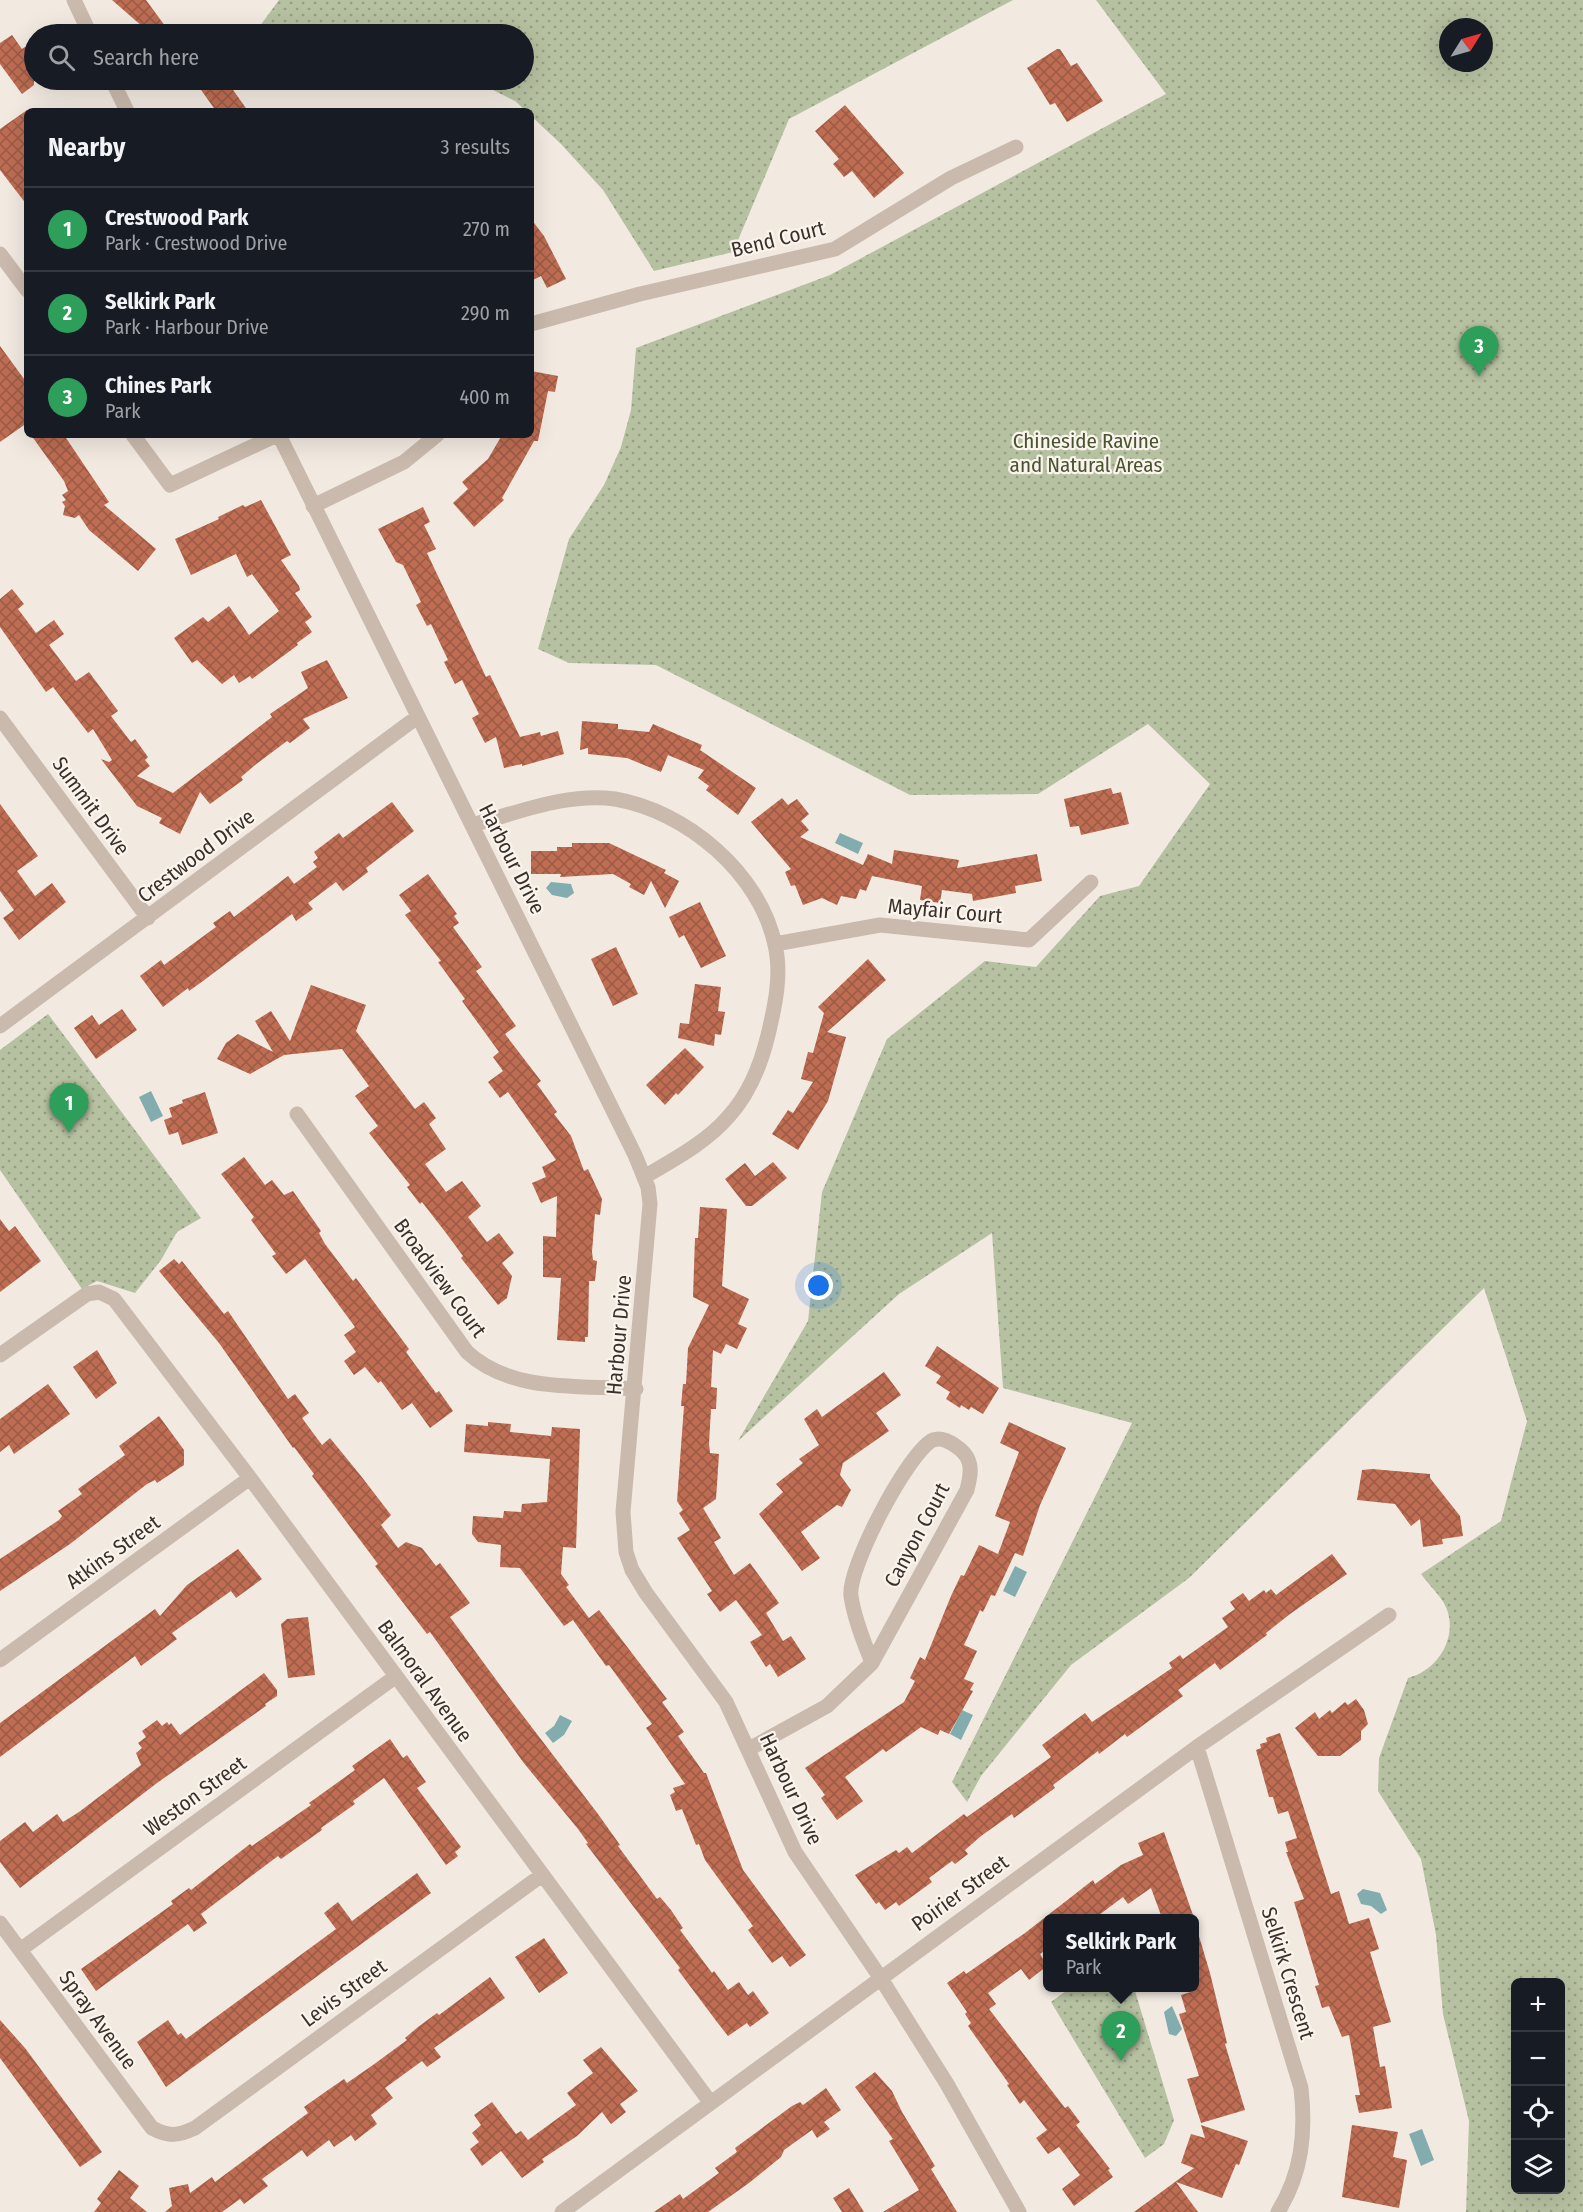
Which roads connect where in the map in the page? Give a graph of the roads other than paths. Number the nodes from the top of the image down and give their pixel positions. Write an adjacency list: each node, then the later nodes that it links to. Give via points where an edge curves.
1 (74, 0): 2 (street)
2 (85, 24)
3 (117, 90): 4 (street)
4 (126, 108)
5 (1016, 147): 8 (street, Bend Court, via 951,178 835,249)
6 (0, 254): 7 (street)
7 (24, 287)
8 (534, 323)
9 (135, 438): 10 (street, via 170,485)
10 (272, 438)
11 (280, 438): 13 (street, Harbour Drive)
12 (433, 438): 13 (street, via 404,462)
13 (314, 506): 15 (street, Harbour Drive)
14 (0, 718): 18 (street, Summit Drive)
15 (416, 718): 16 (street, Harbour Drive); 18 (street, Crestwood Drive)
16 (472, 825): 19 (street, via 578,799 614,799 669,817 704,840 729,863 760,906); 22 (street, Harbour Drive)
17 (1090, 882): 19 (street, Mayfair Court, via 1029,940 880,925)
18 (148, 918): 20 (street, Crestwood Drive)
19 (775, 944): 22 (street, via 778,965 773,1015 764,1053 747,1090 718,1127)
20 (0, 1026)
21 (297, 1114): 24 (street, Broadview Court, via 480,1365 516,1380)
22 (644, 1177): 24 (street, Harbour Drive, via 650,1204)
23 (0, 1355): 25 (street, Balmoral Avenue, via 75,1300 99,1292 114,1299)
24 (636, 1389): 31 (street, Harbour Drive, via 623,1512 626,1552 646,1593 718,1688)
25 (250, 1478): 27 (street, Atkins Street); 29 (street, Balmoral Avenue)
26 (1389, 1616): 30 (street, Poirier Street)
27 (0, 1660)
28 (872, 1663): 28 (street, Canyon Court, via 967,1490 970,1464 966,1455 944,1439 927,1444 914,1459 878,1518 855,1568 851,1596); 31 (street, Canyon Court, via 827,1706)
29 (395, 1677): 32 (street, Balmoral Avenue); 34 (street, Weston Street)
30 (1197, 1747): 35 (street, Poirier Street); 40 (street, Selkirk Crescent, via 1301,2088 1302,2147 1298,2172)
31 (749, 1749): 35 (street, Harbour Drive, via 795,1852)
32 (542, 1875): 36 (street, Balmoral Avenue); 37 (street, Levis Street, via 195,2128)
33 (0, 1923): 34 (street, Spray Avenue)
34 (20, 1950): 37 (street, Spray Avenue, via 152,2128)
35 (880, 1977): 36 (street, Poirier Street); 39 (street, Harbour Drive, via 947,2084)
36 (710, 2102): 38 (street, Poirier Street)
37 (167, 2136)
38 (562, 2212)
39 (1019, 2212)
40 (1278, 2212)

